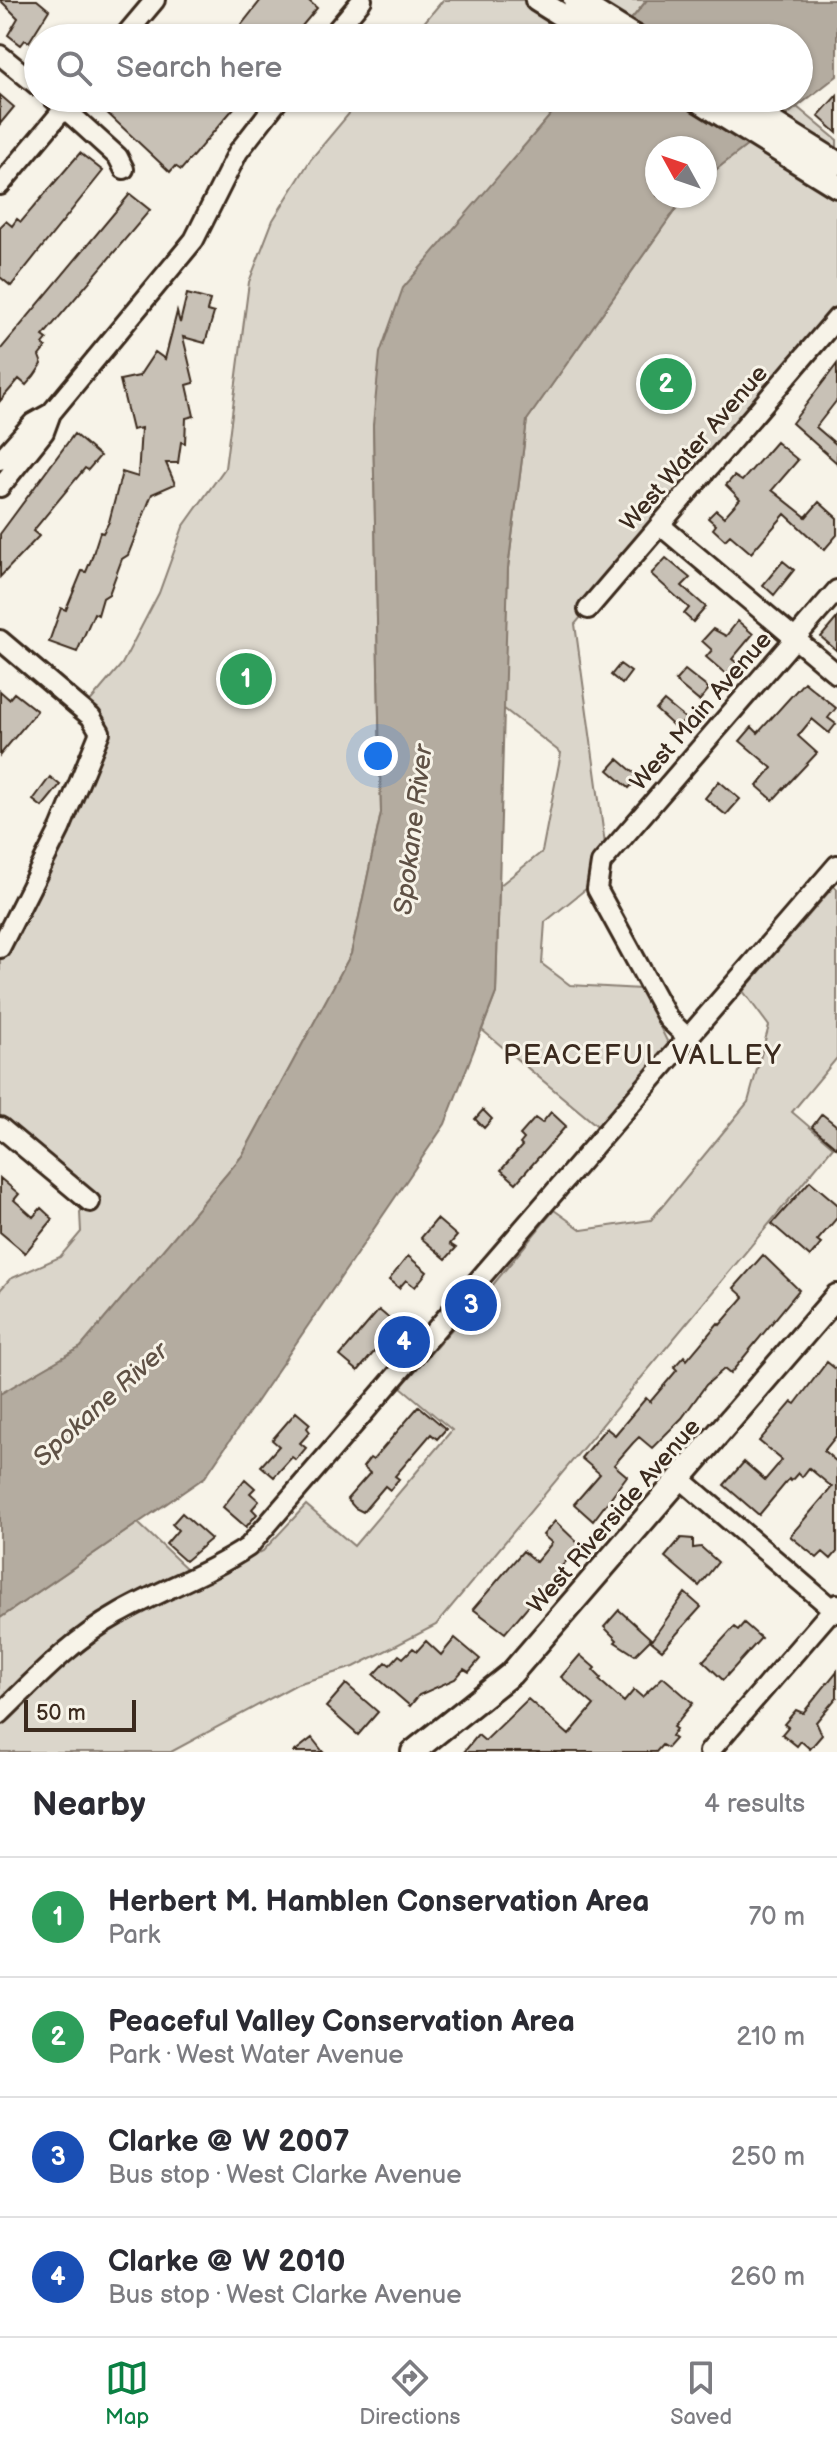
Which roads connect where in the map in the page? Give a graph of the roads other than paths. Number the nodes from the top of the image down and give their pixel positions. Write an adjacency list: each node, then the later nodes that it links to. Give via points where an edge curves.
1 (155, 0): 5 (street)
2 (362, 0): 6 (street)
3 (537, 0): 7 (main road)
4 (575, 0): 8 (main road)
5 (135, 24)
6 (342, 24)
7 (576, 24)
8 (614, 24)
9 (0, 55): 10 (street)
10 (24, 75)
11 (55, 112): 18 (street)
12 (73, 112): 17 (street, via 117,155)
13 (269, 112): 21 (street, via 238,152 194,240)
14 (718, 112): 19 (main road)
15 (755, 112): 16 (main road)
16 (837, 163)
17 (124, 169)
18 (0, 185)
19 (837, 186)
20 (837, 318): 24 (street, West Water Avenue)
21 (51, 413): 22 (street, via 33,423); 23 (street, via 44,432)
22 (0, 460)
23 (0, 487)
24 (660, 525): 26 (street, West Water Avenue); 27 (street)
25 (837, 590): 27 (street, West Main Avenue)
26 (588, 609)
27 (795, 639): 29 (street); 32 (street, West Main Avenue, via 601,863 597,889 668,1019)
28 (0, 640): 31 (street, via 99,727 97,744 60,829)
29 (837, 674)
30 (837, 865): 32 (street)
31 (0, 948)
32 (687, 1037): 38 (street, via 248,1547 210,1572 118,1614 72,1644)
33 (0, 1127): 34 (street)
34 (90, 1202)
35 (837, 1296): 36 (main road, West Riverside Avenue)
36 (681, 1479): 37 (street); 39 (main road, West Riverside Avenue, via 511,1674)
37 (836, 1609): 40 (street)
38 (0, 1714)
39 (413, 1752)
40 (709, 1752)

